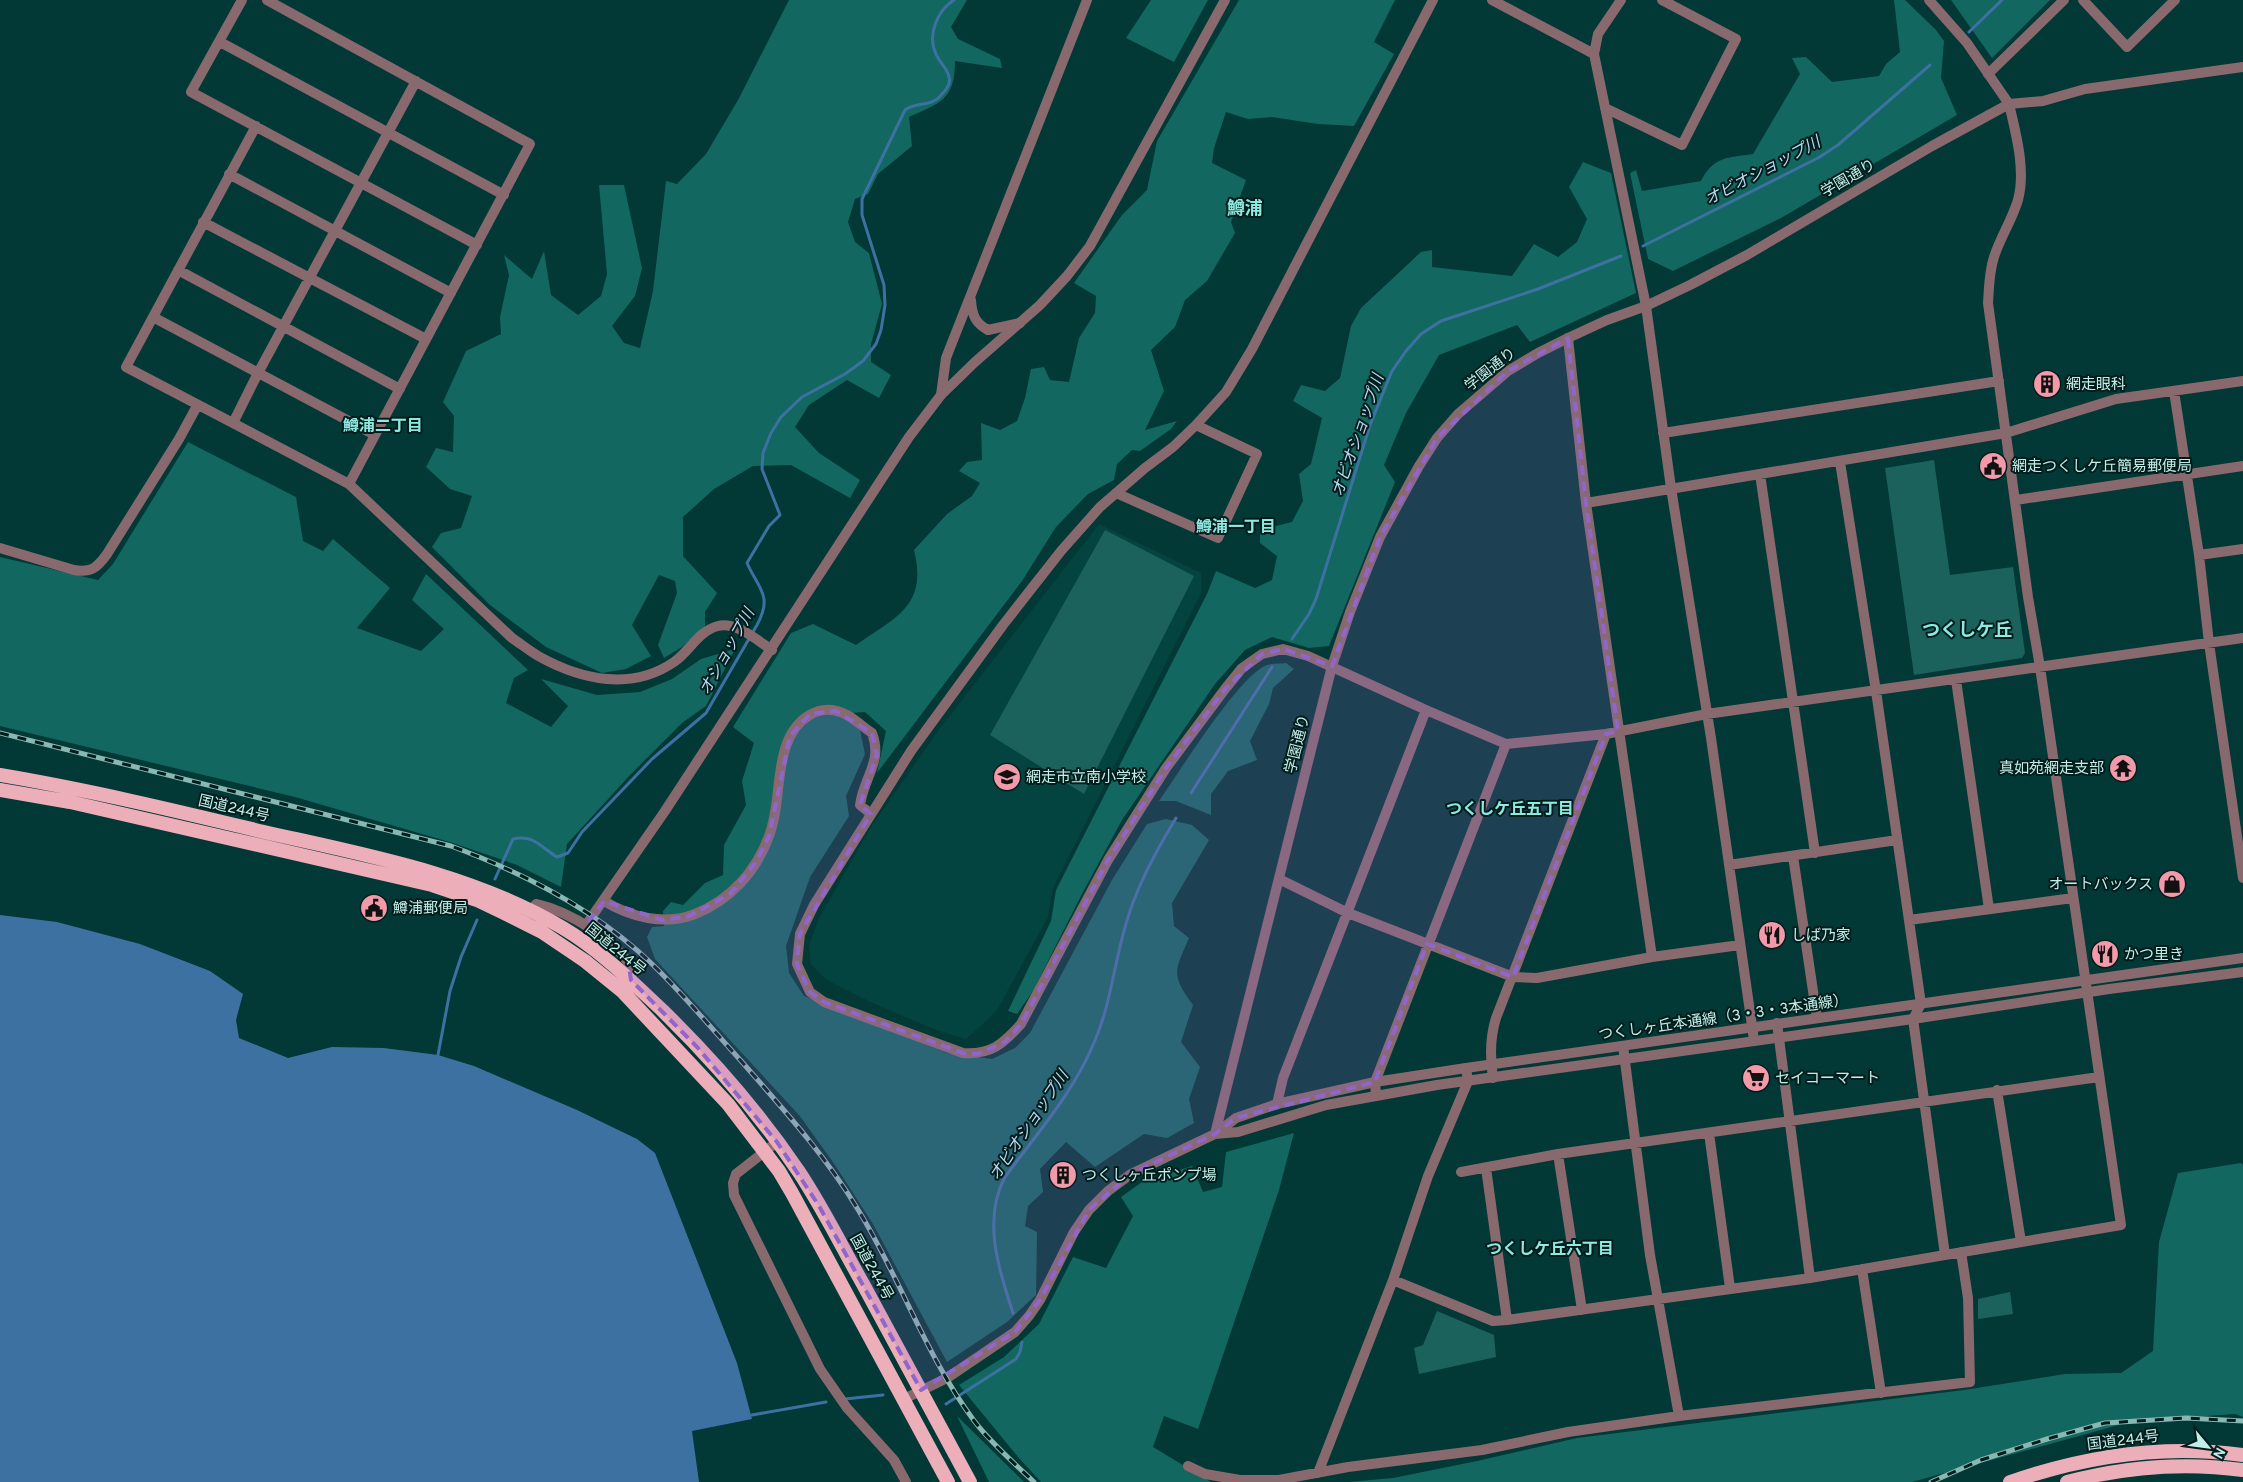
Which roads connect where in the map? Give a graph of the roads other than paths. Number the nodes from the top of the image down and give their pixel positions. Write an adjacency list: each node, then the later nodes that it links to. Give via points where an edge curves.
1 (242, 0): 13 (street)
2 (267, 0): 17 (street)
3 (1087, 0): 31 (street)
4 (1226, 0): 34 (street, via 1090,246 1067,276)
5 (1433, 0): 46 (street, via 1252,349 1226,392)
6 (1492, 0): 14 (street)
7 (1621, 0): 14 (street, via 1598,34)
8 (1662, 0): 19 (street, via 1736,39 1682,144)
9 (1929, 0): 16 (street, via 1967,43)
10 (2064, 0): 16 (street)
11 (2083, 0): 12 (street, via 2127,47)
12 (2174, 0)
13 (220, 42): 20 (street, via 191,92); 21 (street)
14 (1594, 54): 19 (street)
15 (2243, 67): 18 (street, 学園通り, via 2085,89 2042,101)
16 (1988, 74): 18 (street)
17 (416, 81): 21 (street); 24 (street, via 530,144)
18 (2009, 104): 32 (street, 学園通り, via 1747,255); 39 (street, via 2021,178 2016,207 1989,276 1988,303)
19 (1605, 108): 32 (street)
20 (256, 126): 22 (street); 23 (street)
21 (388, 132): 23 (street); 24 (street)
22 (230, 174): 25 (street); 26 (street)
23 (360, 183): 26 (street); 27 (street)
24 (504, 195): 27 (street)
25 (203, 222): 28 (street); 29 (street)
26 (336, 230): 29 (street); 30 (street)
27 (477, 245): 30 (street)
28 (178, 270): 33 (street); 35 (street)
29 (310, 278): 35 (street); 37 (street)
30 (451, 293): 37 (street)
31 (970, 299): 34 (street, via 972,315 978,325 988,330); 43 (street, via 946,358)
32 (1646, 306): 36 (street, 学園通り); 47 (street)
33 (153, 316): 38 (street); 44 (street, via 126,367)
34 (1020, 323): 43 (street)
35 (283, 328): 38 (street); 41 (street)
36 (1568, 338): 58 (street); 65 (street, 学園通り, via 1508,371 1458,414 1437,438 1380,538)
37 (426, 339): 41 (street)
38 (258, 372): 45 (street); 49 (street)
39 (1999, 381): 47 (street); 48 (street)
40 (2243, 381): 42 (street)
41 (400, 389): 49 (street)
42 (2174, 391): 48 (street, via 2116,399); 53 (street)
43 (941, 395): 64 (street, via 904,445)
44 (197, 406): 45 (street); 59 (street, via 107,554 93,570 74,570)
45 (233, 423): 54 (street)
46 (1196, 424): 56 (street); 56 (street, via 1257,454 1218,538)
47 (1663, 432): 55 (street)
48 (2006, 433): 50 (street); 57 (street)
49 (375, 435): 54 (street)
50 (1840, 462): 52 (street); 68 (street)
51 (2243, 466): 53 (street)
52 (1760, 474): 55 (street); 69 (street)
53 (2187, 474): 57 (street); 61 (street)
54 (349, 484): 64 (street, via 512,638 570,672 619,681 640,678 675,662 704,632 719,625 736,628)
55 (1671, 488): 58 (street); 71 (street)
56 (1116, 493): 77 (street, via 1061,551 1003,625 930,724)
57 (2016, 500): 66 (street)
58 (1586, 503): 72 (street)
59 (0, 548)
60 (2243, 549): 61 (street)
61 (2199, 555): 63 (street)
62 (2243, 638): 63 (street)
63 (2209, 643): 66 (street); 82 (street)
64 (772, 650): 85 (street)
65 (1332, 666): 70 (street); 77 (street, via 1283,649 1262,654 1242,668 1166,768 1108,860 1021,1024 1005,1042 978,1054 944,1047 824,1002 810,992 797,964 800,934 806,917); 83 (street, 学園通り)
66 (2040, 667): 67 (street); 84 (street)
67 (1956, 680): 68 (street); 86 (street)
68 (1876, 691): 69 (street); 78 (street)
69 (1794, 702): 71 (street); 79 (street)
70 (1426, 710): 74 (street); 87 (street)
71 (1707, 714): 72 (street); 81 (street)
72 (1618, 730): 73 (street); 93 (street)
73 (1606, 734): 74 (street); 96 (street)
74 (1506, 744): 91 (street)
75 (0, 775): 88 (highway, 国道244号, via 102,794 371,856 471,885)
76 (0, 790): 88 (highway, 国道244号, via 97,807 432,885)
77 (871, 814): 85 (street, via 860,805 877,755 872,733 846,714 819,710 803,719 790,736 769,836 756,862 730,894 689,916 662,920 647,918)
78 (1897, 840): 79 (street); 89 (street)
79 (1815, 853): 80 (street)
80 (1794, 856): 81 (street); 102 (street)
81 (1729, 866): 92 (street)
82 (2243, 878)
83 (1279, 880): 87 (street); 122 (street, 学園通り)
84 (2073, 898): 86 (street); 97 (street)
85 (604, 901): 90 (street)
86 (1989, 909): 89 (street)
87 (1348, 913): 91 (street); 119 (street, via 1283,1078)
88 (525, 916): 90 (street, via 536,904); 98 (highway, 国道244号, via 563,928); 99 (highway, 国道244号)
89 (1909, 920): 101 (street)
90 (586, 925): 98 (street, via 628,960)
91 (1427, 944): 96 (street); 115 (street)
92 (1740, 945): 93 (street); 105 (street)
93 (1652, 957): 96 (street, via 1537,978)
94 (2243, 958): 97 (street, つくしヶ丘本通線（3・3・3本通線）)
95 (2243, 972): 100 (street, つくしヶ丘本通線（3・3・3本通線）)
96 (1513, 977): 110 (street, via 1492,1031)
97 (2084, 979): 100 (street); 101 (street, つくしヶ丘本通線（3・3・3本通線）)
98 (631, 980): 99 (street); 123 (highway, 国道244号, via 698,1048)
99 (622, 991): 125 (highway, 国道244号, via 728,1104)
100 (2086, 993): 103 (street, つくしヶ丘本通線（3・3・3本通線）); 112 (street)
101 (1920, 1004): 102 (street, つくしヶ丘本通線（3・3・3本通線）); 103 (street)
102 (1817, 1018): 104 (street, つくしヶ丘本通線（3・3・3本通線）)
103 (1913, 1019): 106 (street, つくしヶ丘本通線（3・3・3本通線）); 118 (street)
104 (1777, 1023): 105 (street, つくしヶ丘本通線（3・3・3本通線）); 106 (street)
105 (1752, 1027): 107 (street); 108 (street, つくしヶ丘本通線（3・3・3本通線）)
106 (1779, 1036): 107 (street, つくしヶ丘本通線（3・3・3本通線）); 120 (street)
107 (1754, 1040): 109 (street, つくしヶ丘本通線（3・3・3本通線）)
108 (1623, 1046): 109 (street); 110 (street, つくしヶ丘本通線（3・3・3本通線）)
109 (1625, 1060): 113 (street, つくしヶ丘本通線（3・3・3本通線）); 124 (street)
110 (1491, 1065): 111 (street, つくしヶ丘本通線（3・3・3本通線）); 113 (street)
111 (1466, 1068): 114 (street); 115 (street, つくしヶ丘本通線（3・3・3本通線）)
112 (2099, 1077): 116 (street); 129 (street, via 2121,1225)
113 (1493, 1078): 114 (street, つくしヶ丘本通線（3・3・3本通線）)
114 (1468, 1081): 117 (street, つくしヶ丘本通線（3・3・3本通線）); 134 (street, via 1428,1176)
115 (1375, 1082): 117 (street); 119 (street, つくしヶ丘本通線（3・3・3本通線）)
116 (1997, 1090): 118 (street); 129 (street)
117 (1376, 1095): 122 (street, つくしヶ丘本通線（3・3・3本通線）, via 1326,1105 1238,1132)
118 (1924, 1102): 120 (street); 131 (street)
119 (1277, 1104): 122 (street, つくしヶ丘本通線（3・3・3本通線）, via 1236,1118)
120 (1789, 1122): 121 (street); 133 (street)
121 (1709, 1133): 124 (street); 135 (street)
122 (1215, 1134): 139 (street, つくしヶ丘本通線（3・3・3本通線）, via 1131,1174 1108,1191 1074,1232 1040,1300 1014,1332 947,1378)
123 (777, 1142): 125 (street); 139 (highway, 国道244号, via 820,1206)
124 (1635, 1143): 126 (street); 136 (street)
125 (765, 1152): 141 (highway, 国道244号, via 805,1216); 147 (street, via 736,1174 734,1195 820,1369 847,1408 894,1460)
126 (1558, 1154): 127 (street); 137 (street)
127 (1486, 1168): 128 (street); 138 (street)
128 (1462, 1172)
129 (2020, 1242): 130 (street)
130 (1961, 1252): 131 (street); 140 (street, via 1968,1298 1970,1382)
131 (1945, 1255): 132 (street)
132 (1862, 1269): 133 (street); 140 (street)
133 (1810, 1278): 135 (street)
134 (1393, 1280): 138 (street, via 1493,1321); 146 (street)
135 (1730, 1288): 136 (street)
136 (1657, 1298): 137 (street); 142 (street)
137 (1582, 1310): 138 (street)
138 (1507, 1320)
139 (921, 1390): 141 (street, つくしヶ丘本通線（3・3・3本通線）); 149 (highway, 国道244号)
140 (1881, 1393): 142 (street)
141 (904, 1399): 148 (highway, 国道244号)
142 (1679, 1416): 146 (street, via 1568,1432 1482,1450)
143 (2243, 1455): 150 (highway, 国道244号, via 2194,1451 2131,1453 2056,1468)
144 (1188, 1466): 146 (street, via 1205,1474 1240,1480 1279,1480)
145 (2243, 1470): 151 (highway, 国道244号, via 2204,1466 2148,1468)
146 (1318, 1473)
147 (906, 1482)
148 (948, 1482)
149 (970, 1482)
150 (2010, 1482)
151 (2067, 1482)

